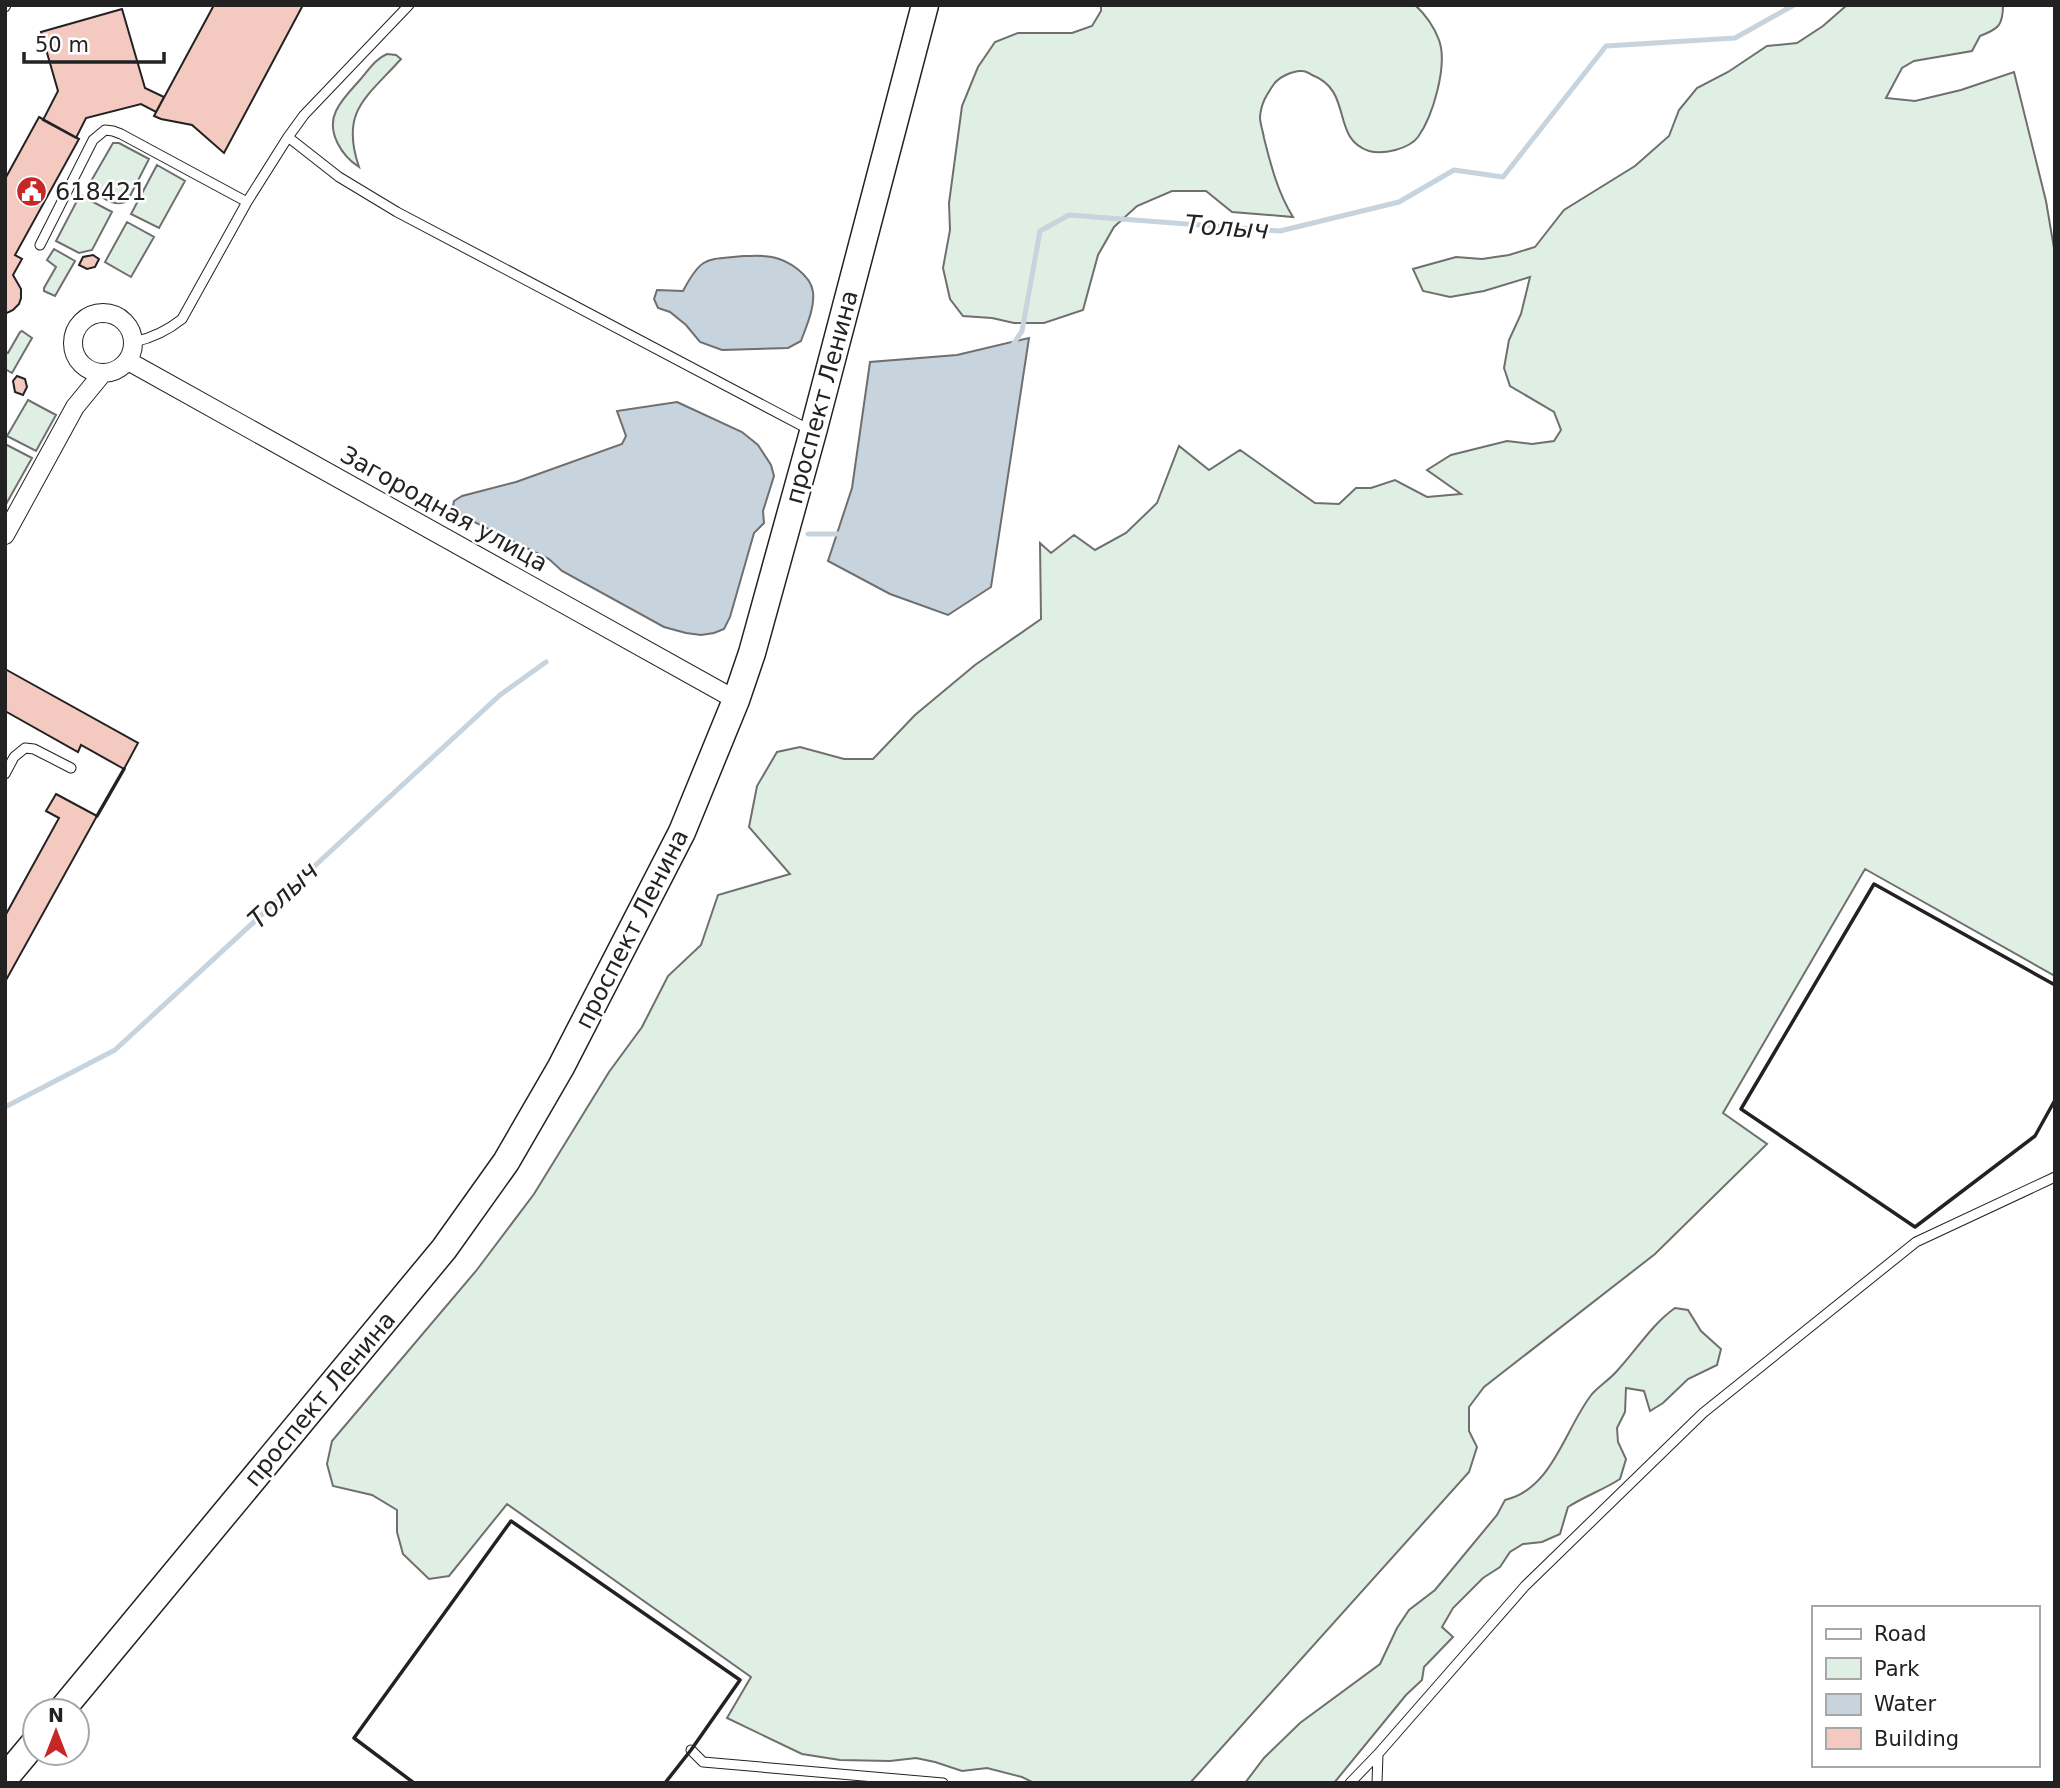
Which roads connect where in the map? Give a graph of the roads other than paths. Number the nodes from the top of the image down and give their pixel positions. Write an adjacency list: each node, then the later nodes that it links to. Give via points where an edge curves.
1 (409, 5): 3 (lane)
2 (925, 5): 9 (main road, проспект Ленина)
3 (288, 137): 4 (lane); 9 (lane, via 339,177 397,212)
4 (247, 202): 5 (lane, via 121,134 104,131 93,140); 6 (lane, via 182,319)
5 (40, 245)
6 (134, 342): 7 (street); 8 (street, via 120,317 101,313 83,320 73,338 76,358 92,372)
7 (128, 361): 8 (street, via 112,373); 11 (street, Загородная улица)
8 (102, 374): 10 (street, via 75,407)
9 (813, 432): 11 (main road, проспект Ленина)
10 (5, 535)
11 (736, 700): 15 (main road, проспект Ленина, via 682,832 561,1067 506,1162 444,1249)
12 (71, 768): 13 (lane, via 25,748)
13 (5, 774)
14 (2055, 1177): 17 (lane, via 1916,1242 1703,1413 1525,1586)
15 (73, 1697)
16 (691, 1750): 20 (lane, via 703,1762)
17 (1378, 1754): 21 (lane); 22 (lane)
18 (21, 1759): 19 (main road)
19 (5, 1778)
20 (943, 1783)
21 (1349, 1783)
22 (1377, 1783)

